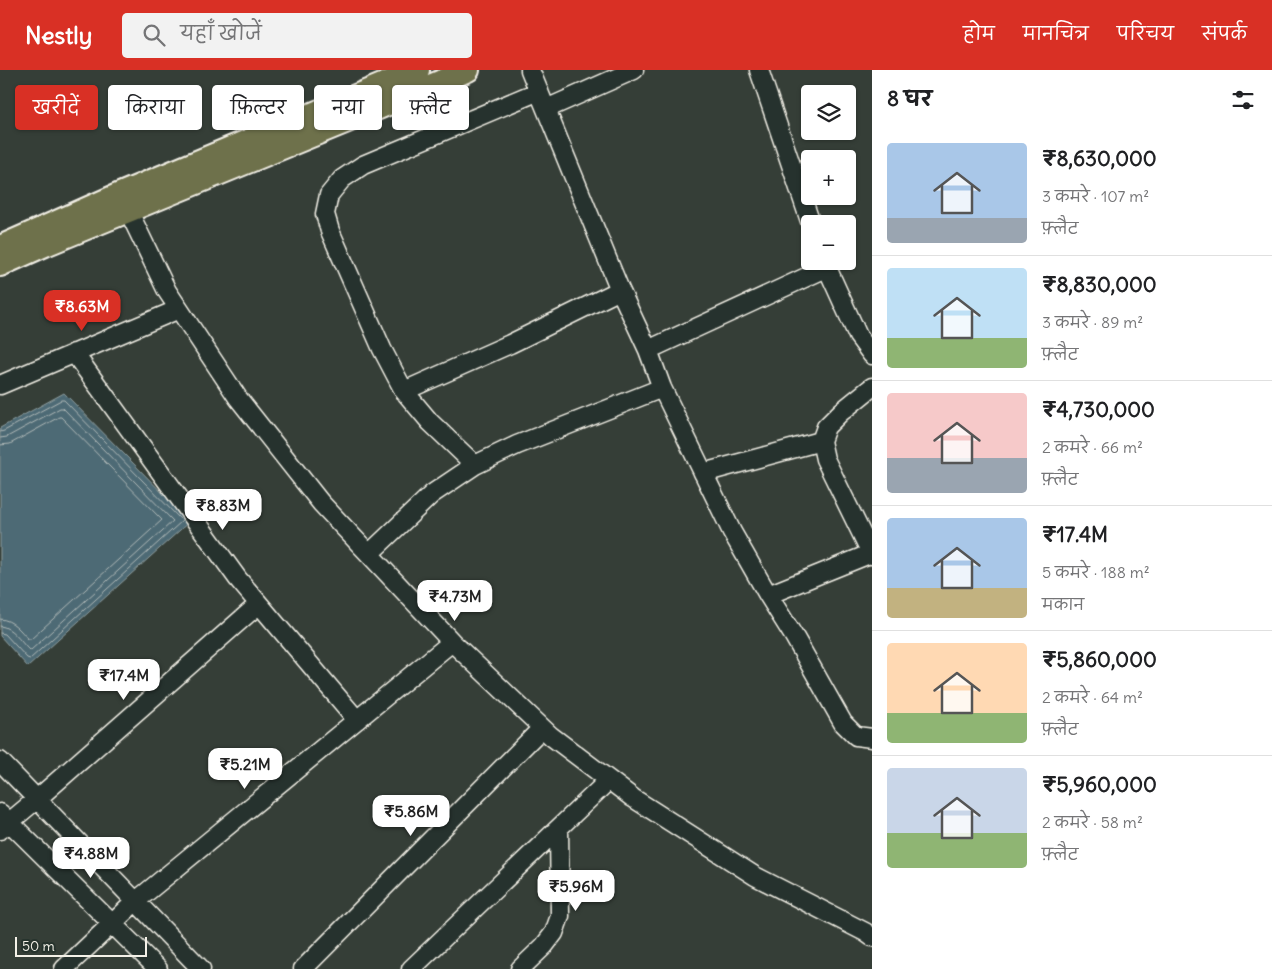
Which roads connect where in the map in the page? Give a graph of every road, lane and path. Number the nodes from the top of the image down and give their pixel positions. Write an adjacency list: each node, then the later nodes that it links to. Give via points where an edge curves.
1 (418, 70): 10 (main road)
2 (468, 70): 8 (main road)
3 (530, 70): 6 (street)
4 (634, 70): 7 (street)
5 (758, 70): 9 (street)
6 (539, 91): 7 (street); 22 (street, via 363,165 342,179 329,195 324,214 330,231)
7 (546, 109): 14 (street)
8 (128, 210): 11 (main road); 15 (street)
9 (808, 215)
10 (0, 246)
11 (0, 265)
12 (815, 270): 16 (street)
13 (827, 270): 18 (street, via 858,336)
14 (620, 290): 16 (street); 22 (street)
15 (179, 309): 17 (street); 26 (street, via 238,398 322,503)
16 (648, 350): 21 (street)
17 (74, 353): 19 (street); 29 (street)
18 (872, 355)
19 (0, 385)
20 (872, 387): 23 (street, via 826,427)
21 (662, 388): 24 (street, via 517,445); 25 (street)
22 (404, 391): 24 (street, via 430,422)
23 (821, 441): 25 (street); 27 (street, via 825,459)
24 (475, 465): 26 (street, via 432,494)
25 (703, 473): 28 (street)
26 (369, 554): 30 (street)
27 (872, 554): 28 (street)
28 (768, 595): 33 (street, via 843,723 856,736)
29 (259, 604): 31 (street); 36 (street)
30 (452, 642): 31 (street); 32 (street)
31 (357, 720): 39 (street)
32 (542, 728): 35 (street); 45 (street)
33 (872, 738)
34 (0, 761): 36 (street)
35 (609, 780): 38 (street); 41 (street, via 755,876)
36 (37, 799): 37 (street); 39 (street)
37 (3, 821): 40 (street)
38 (559, 828): 46 (street); 47 (street, via 560,916 554,933)
39 (136, 901): 40 (street); 44 (street)
40 (112, 923): 42 (street); 43 (street)
41 (872, 937)
42 (64, 969)
43 (158, 969)
44 (202, 969)
45 (303, 969)
46 (411, 969)
47 (520, 969)

